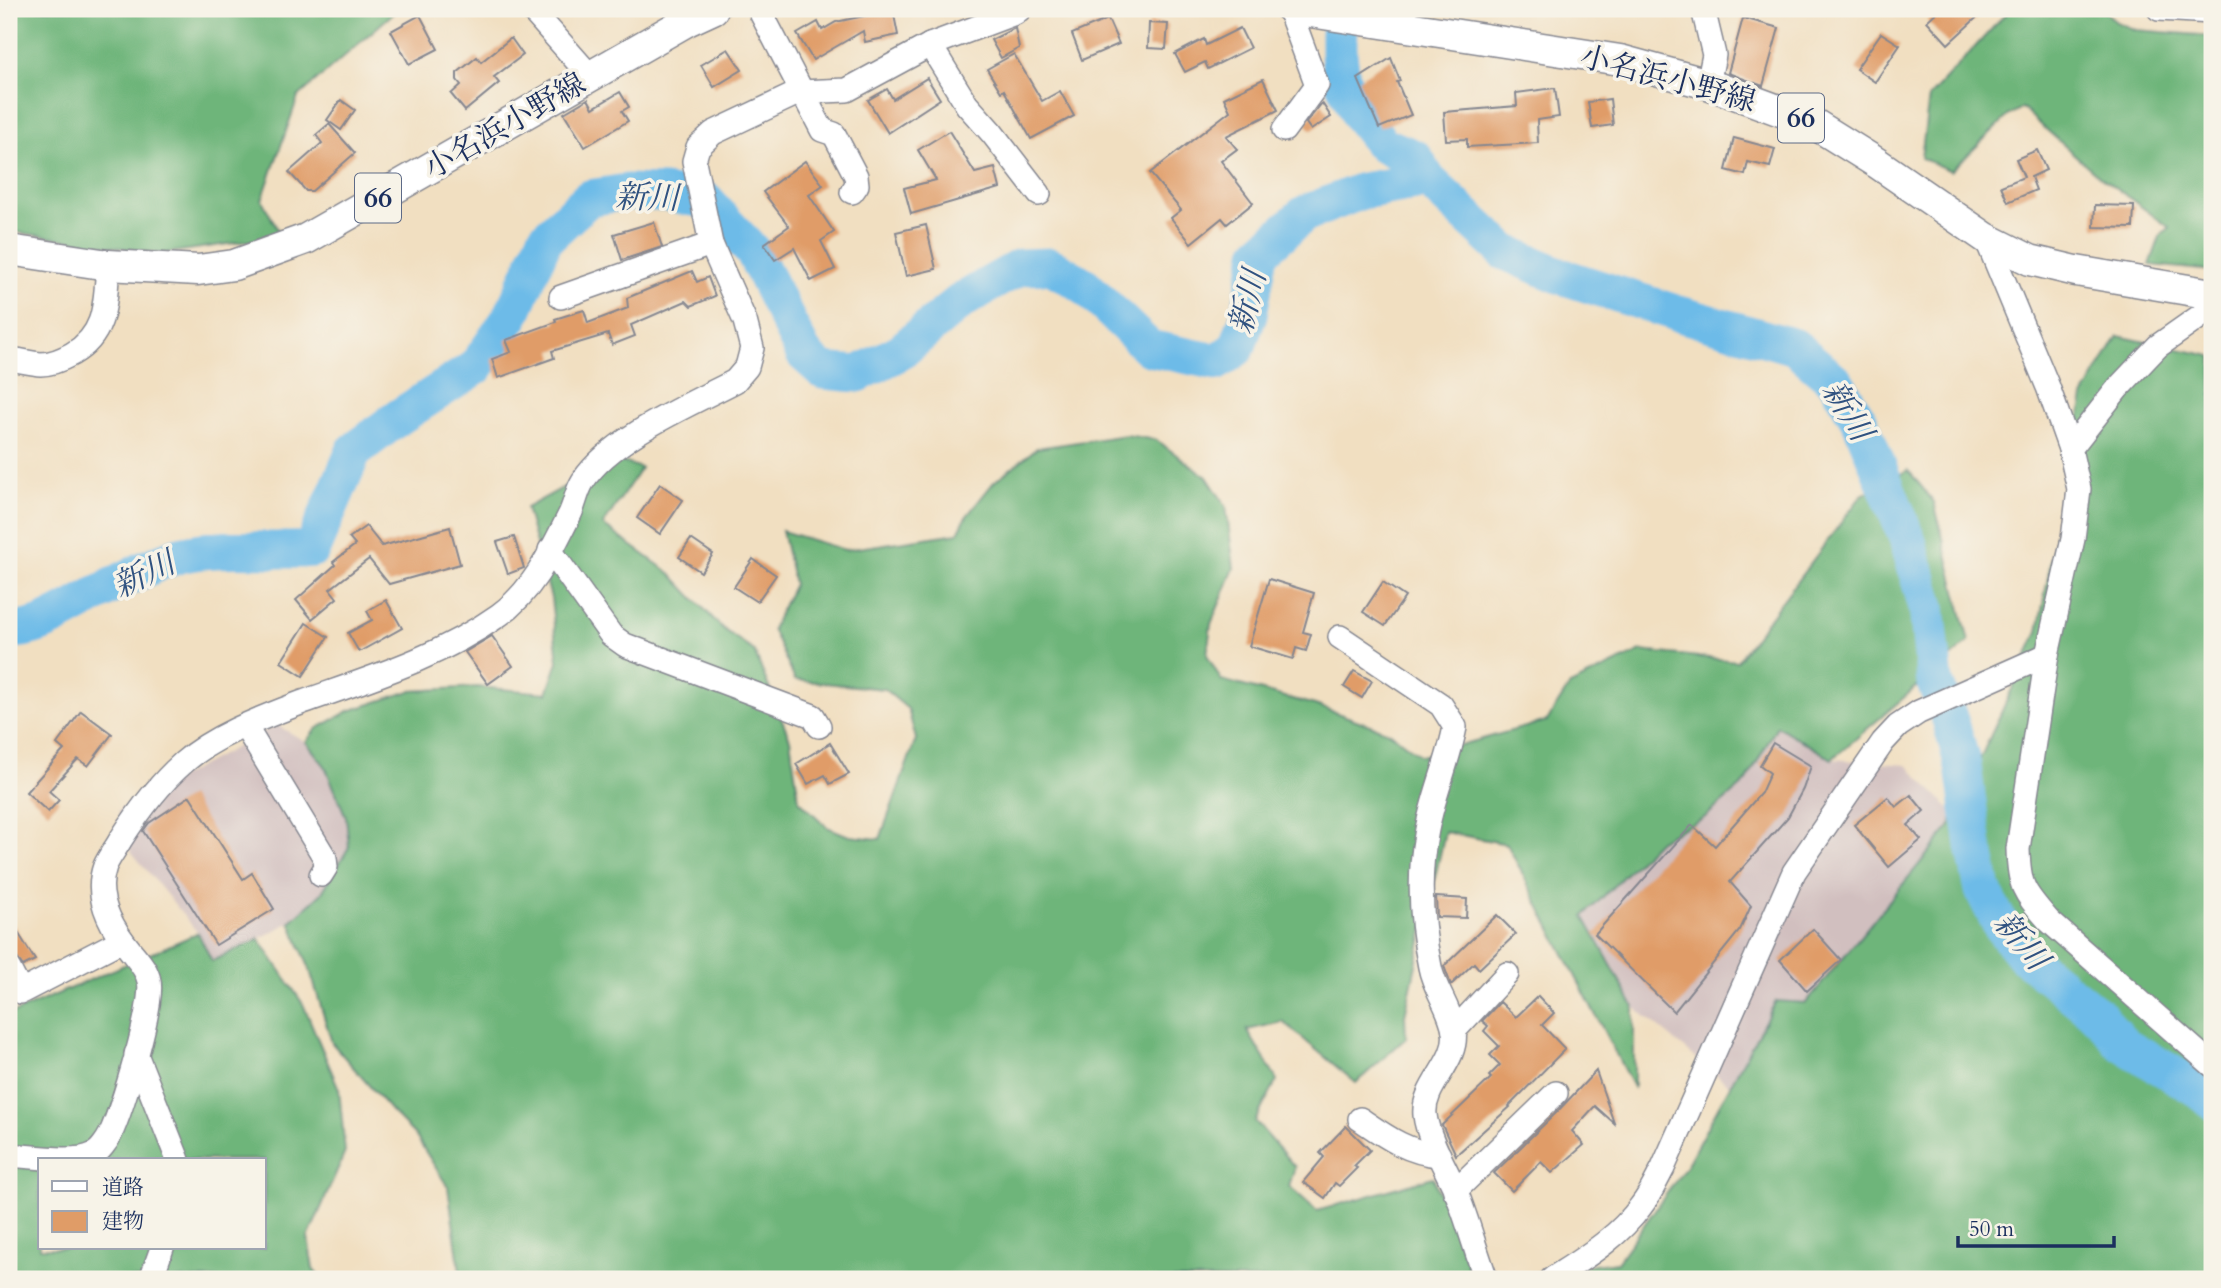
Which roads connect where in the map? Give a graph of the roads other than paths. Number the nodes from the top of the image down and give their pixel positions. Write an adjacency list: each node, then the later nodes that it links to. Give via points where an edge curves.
1 (531, 9): 10 (street)
2 (713, 9): 10 (main road, 小名浜小野線 / 66)
3 (759, 9): 12 (street)
4 (1020, 9): 9 (street)
5 (1290, 9): 11 (main road, 小名浜小野線 / 66, via 1620,60); 13 (street, via 1317,85)
6 (1703, 9): 11 (street, via 1714,55)
7 (2159, 9): 8 (street)
8 (2212, 12)
9 (930, 45): 12 (street, via 847,90); 15 (street, via 967,105)
10 (591, 77): 19 (main road, 小名浜小野線 / 66, via 306,239 263,257 198,270)
11 (1708, 84): 17 (main road, 小名浜小野線 / 66, via 1813,123)
12 (800, 92): 14 (street, via 822,130 834,134 856,176 858,185); 16 (street, via 713,133 698,147 694,161)
13 (1284, 130)
14 (852, 192)
15 (1038, 194)
16 (710, 237): 21 (street); 25 (street, via 745,321 751,348 747,368 735,381 624,442 598,462 581,484 571,514)
17 (1986, 238): 20 (main road, 小名浜小野線 / 66, via 2030,260); 24 (street)
18 (9, 250): 19 (main road, 小名浜小野線 / 66)
19 (108, 265): 23 (street, via 99,330 86,346 43,364)
20 (2212, 294)
21 (561, 297)
22 (2212, 308): 24 (street, via 2158,346)
23 (9, 359)
24 (2070, 449): 27 (street, via 2079,489 2073,539)
25 (550, 550): 28 (street, via 520,599 451,644); 29 (street, via 611,635 625,645 813,716)
26 (1340, 637): 34 (street, via 1441,705 1455,727 1426,834 1421,876 1430,969)
27 (2047, 654): 36 (street, via 2018,849 2019,877 2049,921); 46 (street, via 1931,707 1898,726 1883,742 1794,872 1642,1206 1617,1233)
28 (245, 726): 30 (street, via 326,859); 31 (street, via 184,762 143,805 106,865 101,888 106,912)
29 (819, 726)
30 (321, 875)
31 (122, 940): 32 (street, via 20,992); 35 (street, via 149,981 150,1000)
32 (9, 969)
33 (1507, 974): 34 (street)
34 (1454, 1031): 40 (street, via 1453,1048 1426,1101 1425,1116)
35 (136, 1054): 39 (street, via 109,1137 95,1153 78,1158); 41 (street)
36 (2212, 1065)
37 (1556, 1093): 42 (street)
38 (1360, 1119): 40 (street, via 1407,1148)
39 (9, 1155)
40 (1439, 1155): 42 (street)
41 (177, 1158)
42 (1455, 1191): 45 (street)
43 (161, 1250): 44 (street)
44 (151, 1279)
45 (1486, 1279)
46 (1552, 1279)

